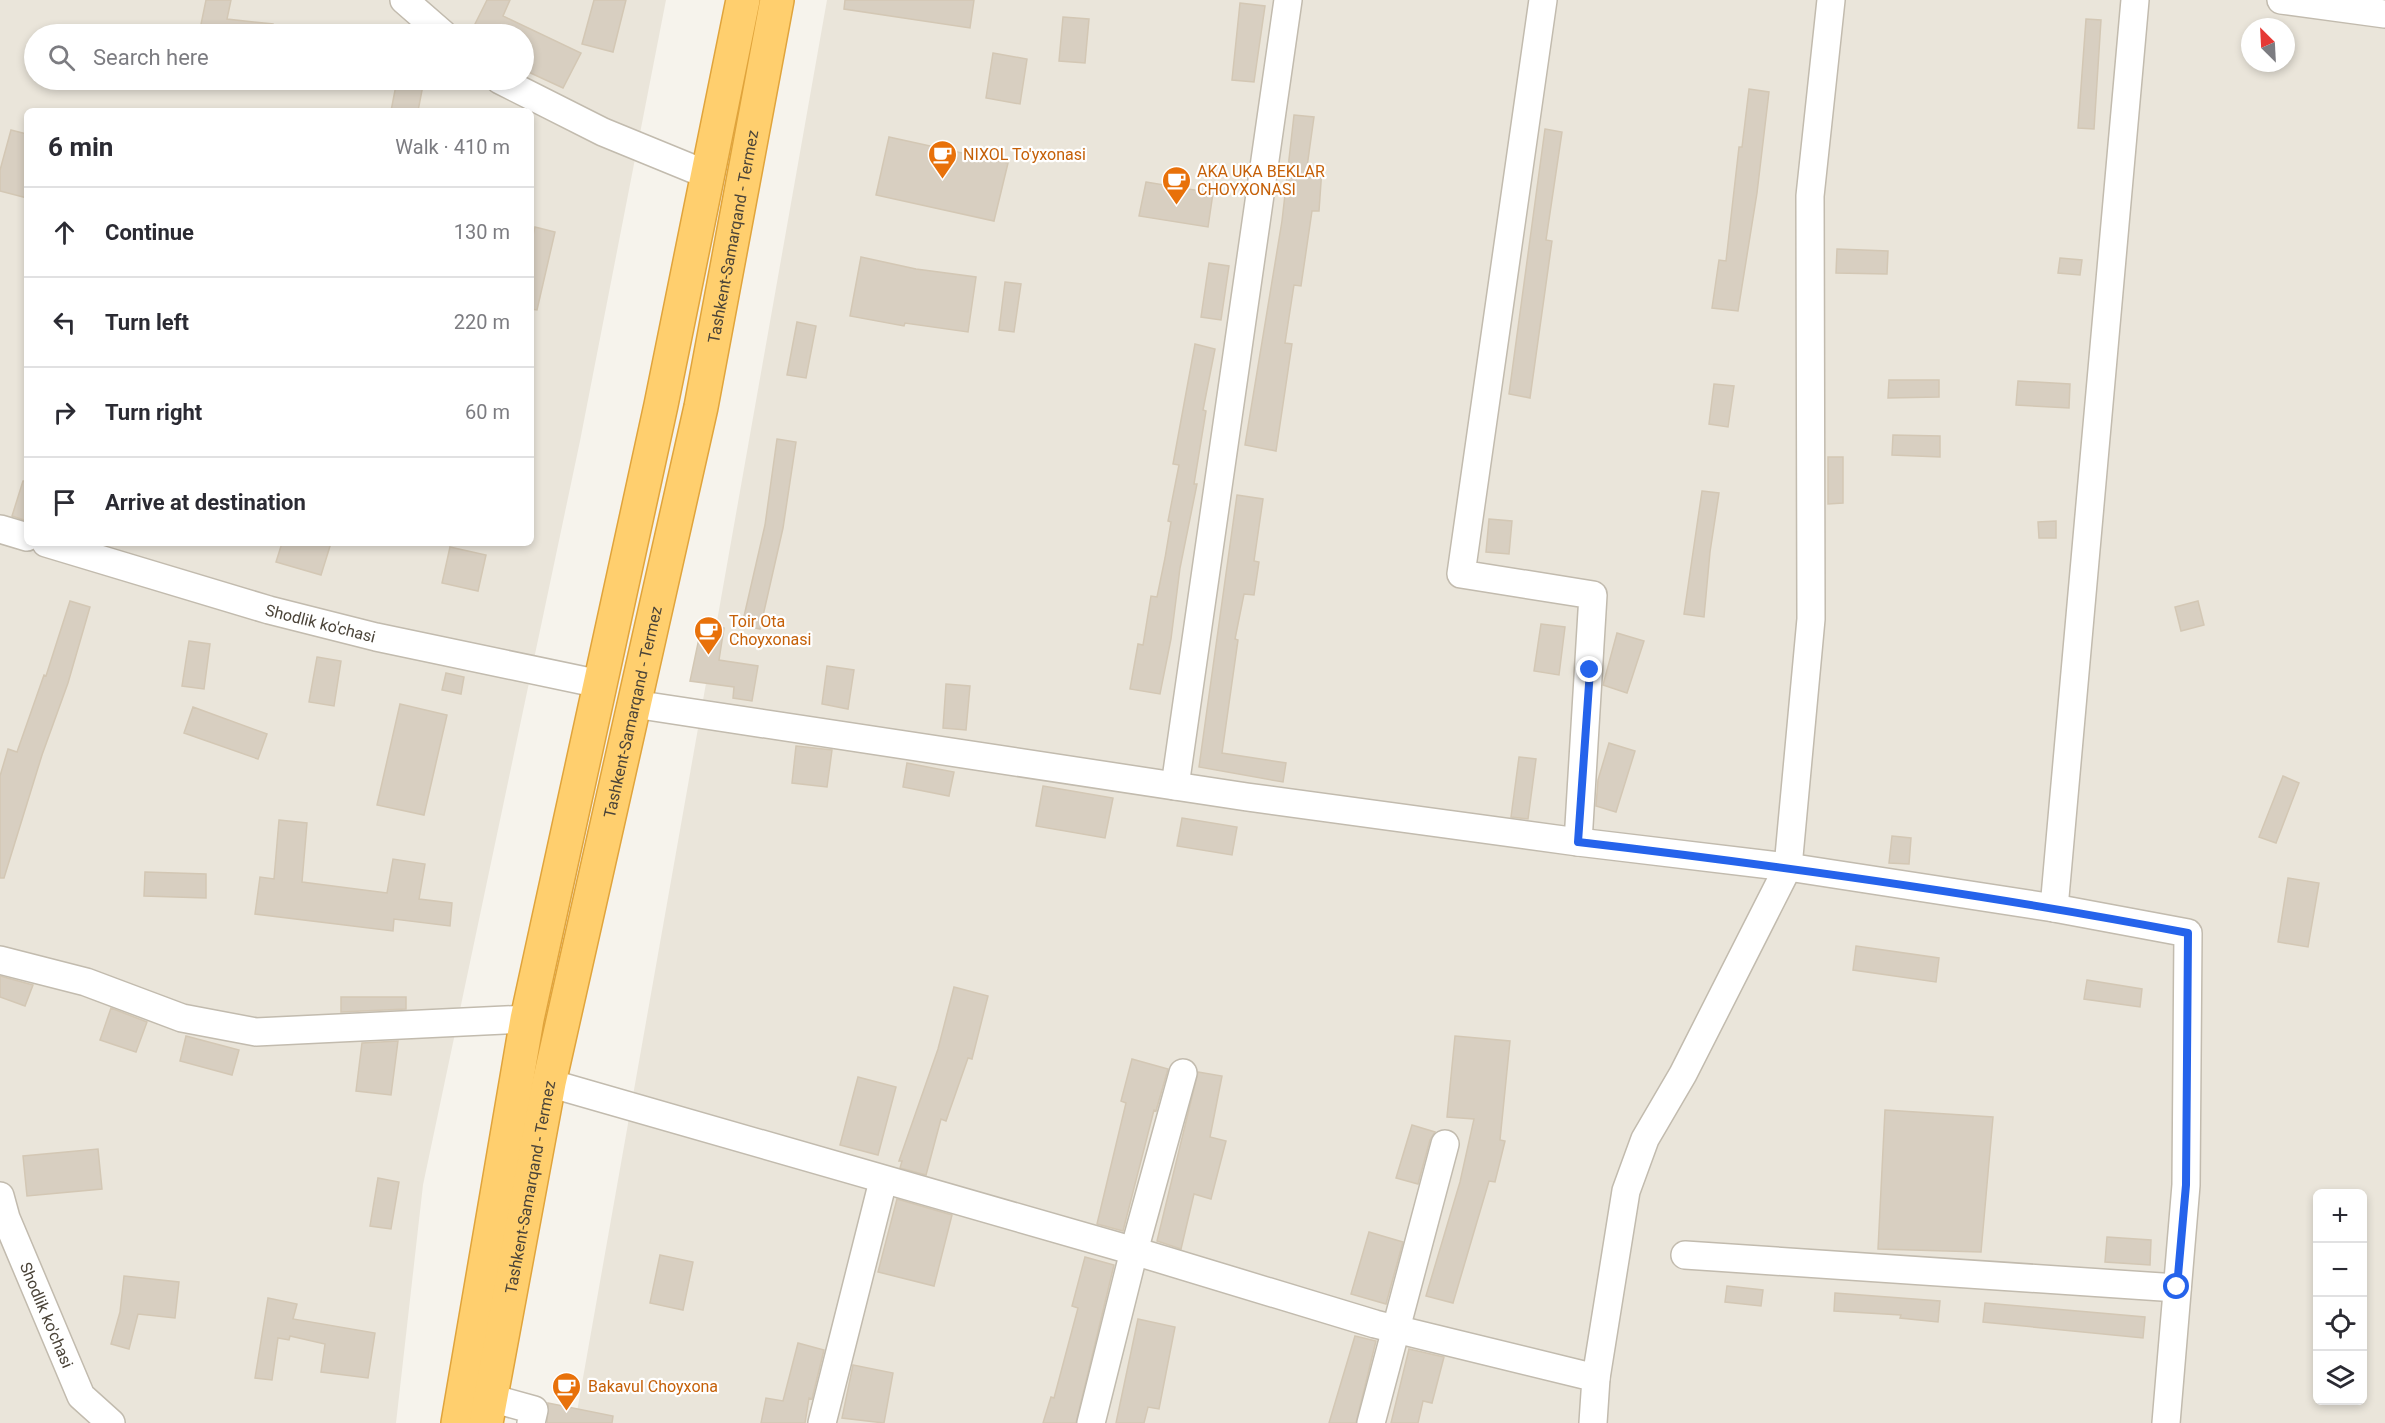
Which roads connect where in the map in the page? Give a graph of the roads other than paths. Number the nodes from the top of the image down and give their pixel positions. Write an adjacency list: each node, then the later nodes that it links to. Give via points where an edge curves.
1 (404, 0): 10 (street)
2 (742, 0): 12 (highway, Tashkent-Samarqand - Termez)
3 (777, 0): 17 (highway, Tashkent-Samarqand - Termez, via 701,406)
4 (1288, 0): 18 (street)
5 (1543, 0): 19 (street, via 1461,574 1593,595)
6 (1831, 0): 20 (street, via 1810,196 1811,619)
7 (2135, 0): 21 (street)
8 (2281, 0): 9 (street)
9 (2385, 14)
10 (432, 24)
11 (520, 90): 12 (street, via 603,132)
12 (708, 175): 16 (highway, Tashkent-Samarqand - Termez)
13 (0, 529): 14 (street)
14 (24, 536)
15 (56, 546): 16 (street, Shodlik ko'chasi, via 322,624)
16 (600, 684): 22 (highway, Tashkent-Samarqand - Termez)
17 (634, 704): 18 (street); 23 (highway, Tashkent-Samarqand - Termez)
18 (1175, 786): 19 (street)
19 (1578, 842): 20 (street)
20 (1788, 867): 21 (street); 35 (street, via 1645,1139 1626,1191)
21 (2054, 908): 33 (street, via 2188,933 2186,1185)
22 (546, 927): 23 (highway, via 551,950 557,957 566,959); 25 (highway, Tashkent-Samarqand - Termez)
23 (578, 954): 27 (highway, Tashkent-Samarqand - Termez)
24 (0, 960): 25 (street, via 86,982 182,1018 256,1032)
25 (527, 1019): 38 (highway, Tashkent-Samarqand - Termez)
26 (1183, 1073): 31 (street)
27 (549, 1083): 29 (street); 36 (highway, Tashkent-Samarqand - Termez)
28 (1445, 1144): 34 (street)
29 (883, 1181): 31 (street); 39 (street)
30 (0, 1196): 37 (street, Shodlik ko'chasi, via 81,1396)
31 (1134, 1251): 34 (street); 40 (street)
32 (1685, 1255): 33 (street)
33 (2177, 1287): 43 (street)
34 (1395, 1329): 35 (street); 41 (street)
35 (1596, 1378): 42 (street)
36 (509, 1415)
37 (111, 1423)
38 (458, 1423)
39 (822, 1423)
40 (1091, 1423)
41 (1371, 1423)
42 (1593, 1423)
43 (2166, 1423)

